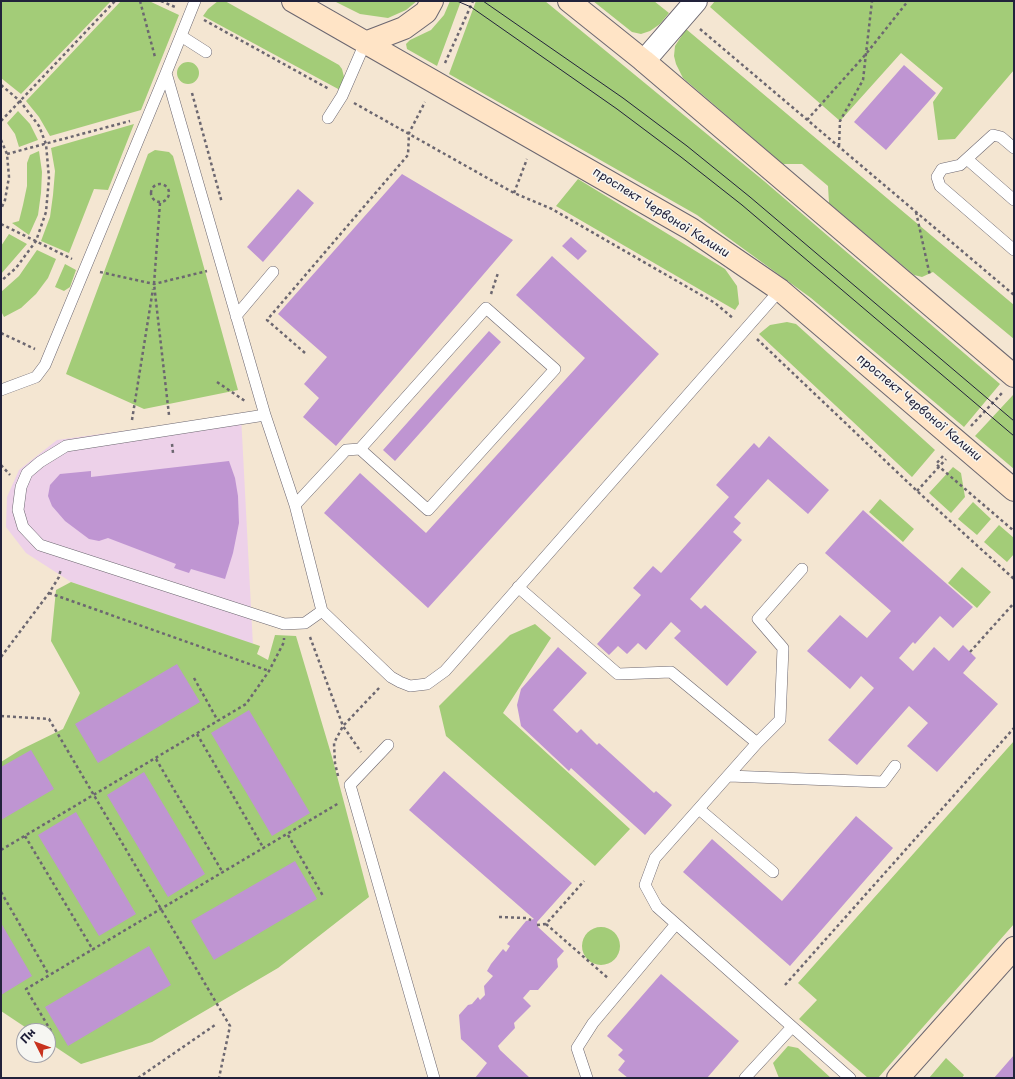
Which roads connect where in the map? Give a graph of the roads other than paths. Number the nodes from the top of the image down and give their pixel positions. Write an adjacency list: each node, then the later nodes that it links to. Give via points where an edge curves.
1 (195, 1): 6 (lane)
2 (293, 1): 7 (main road, проспект Червоної Калини)
3 (432, 1): 7 (main road, via 426,12 404,28)
4 (569, 1): 9 (main road)
5 (690, 8): 9 (street)
6 (181, 36): 8 (lane); 10 (lane)
7 (365, 43): 11 (lane, via 342,96); 17 (main road, проспект Червоної Калини, via 692,229)
8 (206, 52)
9 (644, 61): 19 (main road)
10 (166, 73): 18 (lane); 20 (lane, via 41,372 36,377)
11 (328, 118)
12 (1014, 148): 13 (lane, via 1001,137 993,135)
13 (967, 159): 14 (lane); 15 (lane, via 955,168 942,170 937,182)
14 (1014, 200)
15 (1014, 250)
16 (273, 272): 18 (lane)
17 (780, 290): 23 (main road, проспект Червоної Калини, via 953,448); 26 (lane)
18 (236, 316): 21 (lane)
19 (1009, 384)
20 (1, 390)
21 (265, 415): 24 (lane); 27 (lane, via 66,446 27,473 21,487 18,510 23,526 40,545 64,554 284,624 305,623)
22 (360, 449): 22 (lane, via 428,510 555,370 486,308); 24 (lane, via 346,450)
23 (1014, 490)
24 (295, 505): 27 (lane)
25 (802, 568): 28 (lane, via 758,619 783,648 780,720)
26 (518, 587): 27 (lane, via 436,680 418,686 410,686 391,677); 28 (lane, via 618,674 671,672)
27 (322, 611)
28 (757, 743): 31 (lane)
29 (388, 744): 37 (lane, via 350,785)
30 (895, 766): 31 (lane, via 883,782)
31 (729, 776): 32 (lane)
32 (699, 809): 33 (lane); 34 (lane, via 655,858 645,885 657,908)
33 (773, 872)
34 (676, 924): 36 (lane); 38 (lane, via 593,1023 577,1048)
35 (1014, 948): 41 (main road)
36 (792, 1027): 39 (lane); 40 (lane)
37 (434, 1078)
38 (587, 1078)
39 (745, 1078)
40 (850, 1078)
41 (898, 1078)

